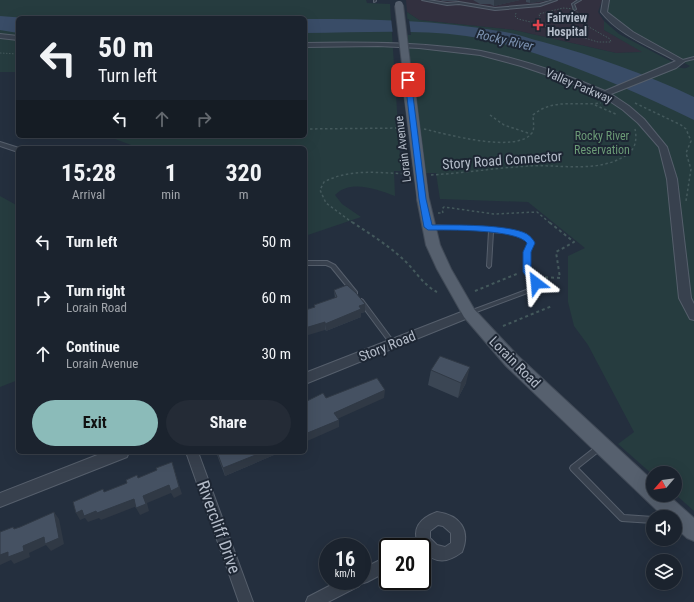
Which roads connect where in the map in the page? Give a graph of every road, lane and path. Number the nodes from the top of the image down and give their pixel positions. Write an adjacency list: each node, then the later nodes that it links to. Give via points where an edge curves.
1 (423, 0): 6 (lane, via 495,10)
2 (556, 0): 6 (lane)
3 (580, 0): 7 (lane, via 573,4)
4 (606, 0): 15 (street, via 604,12 613,23)
5 (399, 3): 29 (main road, Lorain Avenue, bridge)
6 (511, 7): 8 (path, via 517,11 516,17)
7 (575, 9): 8 (path, via 562,8 539,14 540,18); 8 (path, via 589,27 611,42 598,42)
8 (535, 23)
9 (0, 36): 10 (street)
10 (16, 38)
11 (307, 46): 16 (street, Valley Parkway, via 419,46 480,54 546,71)
12 (0, 53): 13 (path)
13 (16, 54)
14 (694, 58): 15 (lane)
15 (681, 61): 16 (street)
16 (603, 98): 17 (path); 41 (street, Valley Parkway, via 626,108 663,147 672,179 685,298)
17 (594, 104): 19 (path); 24 (path, via 556,104 541,109 533,115)
18 (490, 115): 24 (path, via 499,124)
19 (622, 116)
20 (633, 124): 28 (path, Story Road Connector, via 636,140 633,148 627,155 606,163)
21 (404, 128): 23 (path)
22 (419, 129): 24 (path, via 500,143 518,141)
23 (307, 130)
24 (531, 134)
25 (0, 144): 26 (street)
26 (16, 149)
27 (413, 174): 38 (path, via 344,174 328,179 321,184 319,190 326,203 402,257 427,286)
28 (428, 175)
29 (422, 199): 32 (main road, Lorain Road)
30 (438, 213): 31 (path)
31 (443, 213)
32 (428, 227): 33 (lane); 40 (main road, Lorain Road, via 441,263)
33 (490, 230): 35 (lane); 40 (lane, via 515,233 529,240 531,243 527,252 527,272 537,286)
34 (307, 263): 43 (lane, via 327,263 338,270)
35 (489, 266)
36 (519, 274): 37 (path)
37 (475, 291)
38 (437, 292)
39 (552, 306): 42 (path)
40 (468, 313): 43 (street, Story Road); 45 (main road, Lorain Road, via 512,361)
41 (694, 316)
42 (503, 326)
43 (393, 344): 44 (street, Story Road)
44 (307, 378)
45 (602, 446): 48 (main road, Lorain Road); 50 (lane, via 573,468 622,518)
46 (117, 454): 49 (street)
47 (193, 454): 54 (street, Rivercliff Drive)
48 (646, 488)
49 (0, 500)
50 (646, 520)
51 (682, 524): 52 (main road, Lorain Road)
52 (694, 531)
53 (337, 590): 55 (street)
54 (246, 602)
55 (314, 602)

